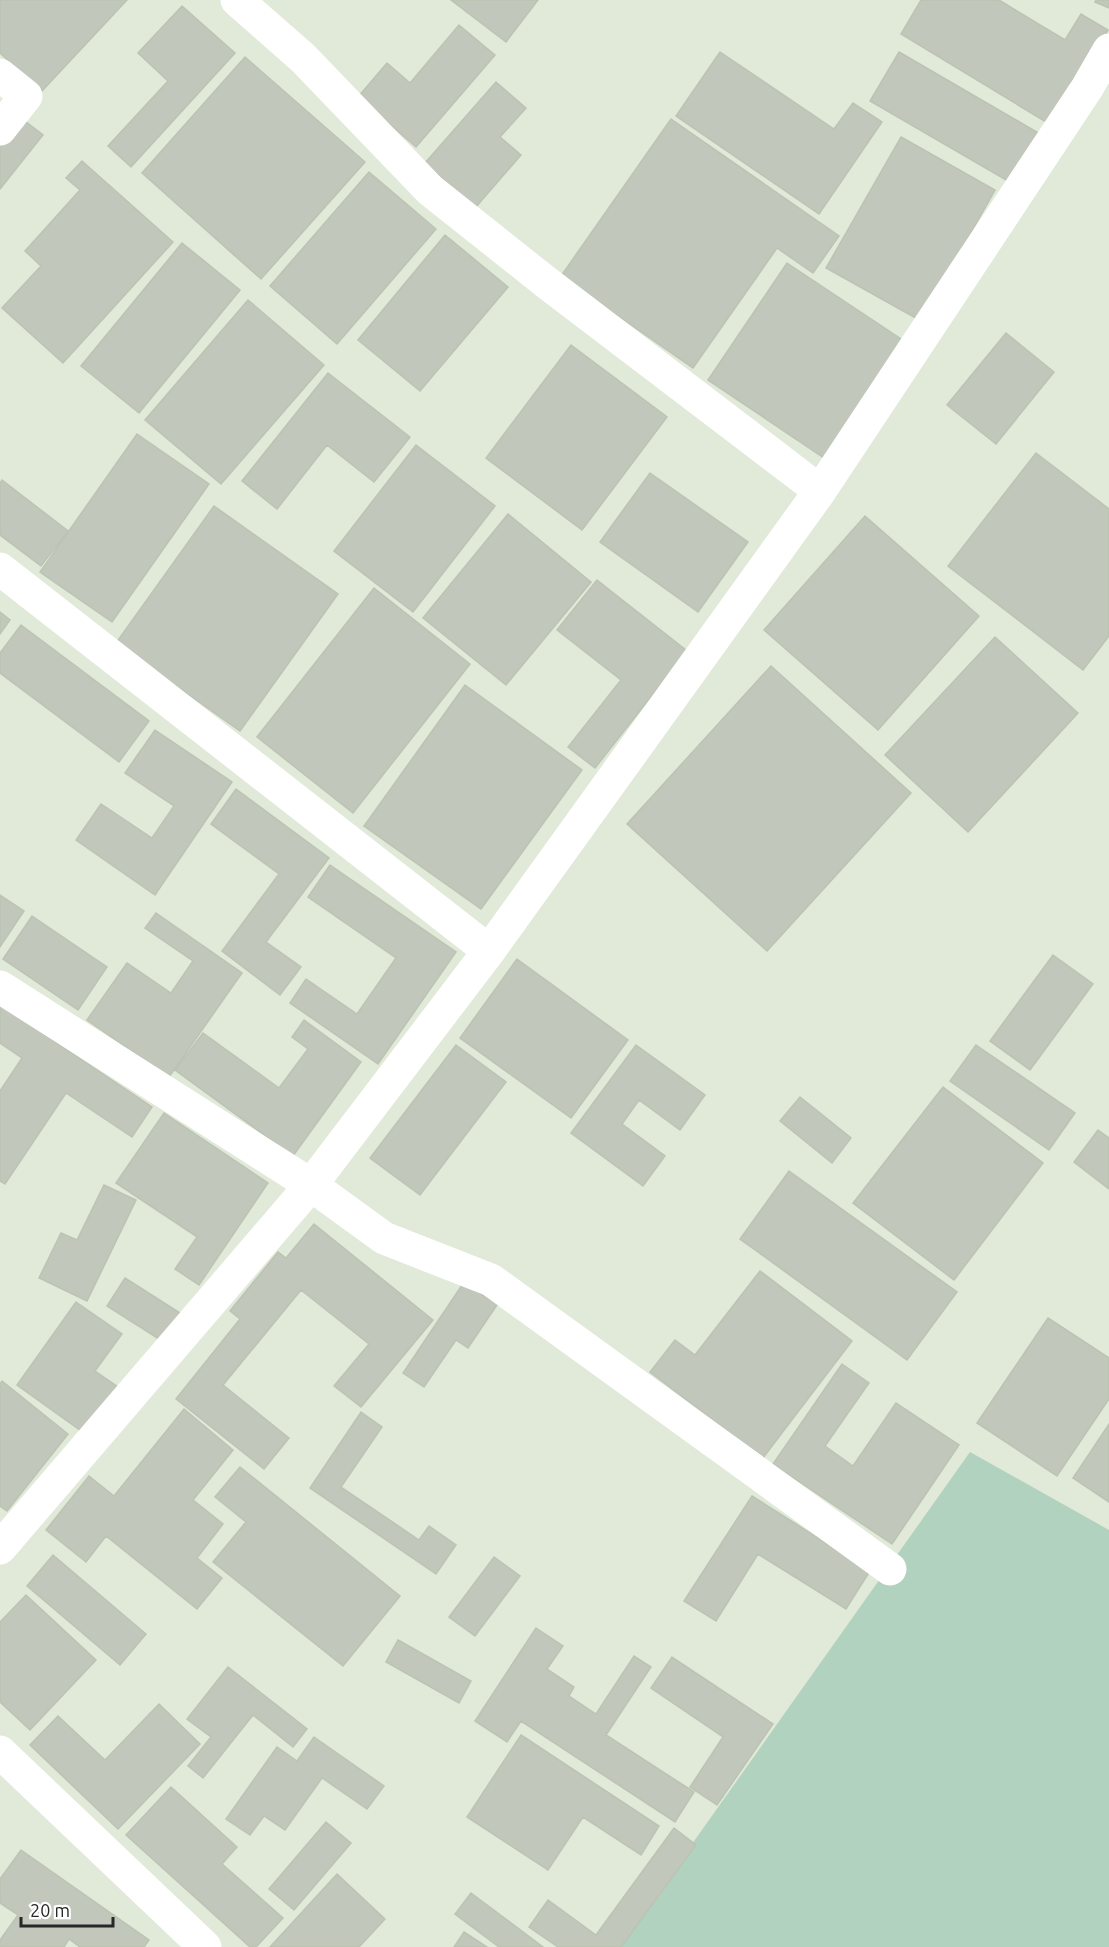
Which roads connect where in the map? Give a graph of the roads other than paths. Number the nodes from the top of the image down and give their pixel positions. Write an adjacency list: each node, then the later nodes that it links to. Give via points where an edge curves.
1 (237, 0): 5 (street, via 303,58 430,190)
2 (1109, 50): 5 (street)
3 (0, 75): 4 (street, via 26,96)
4 (0, 129)
5 (820, 492): 7 (street)
6 (0, 568): 7 (street)
7 (489, 951): 9 (street)
8 (0, 987): 9 (street)
9 (311, 1185): 10 (street); 11 (street, via 384,1238 491,1280)
10 (0, 1548)
11 (890, 1569)
12 (0, 1752): 13 (street)
13 (205, 1947)

